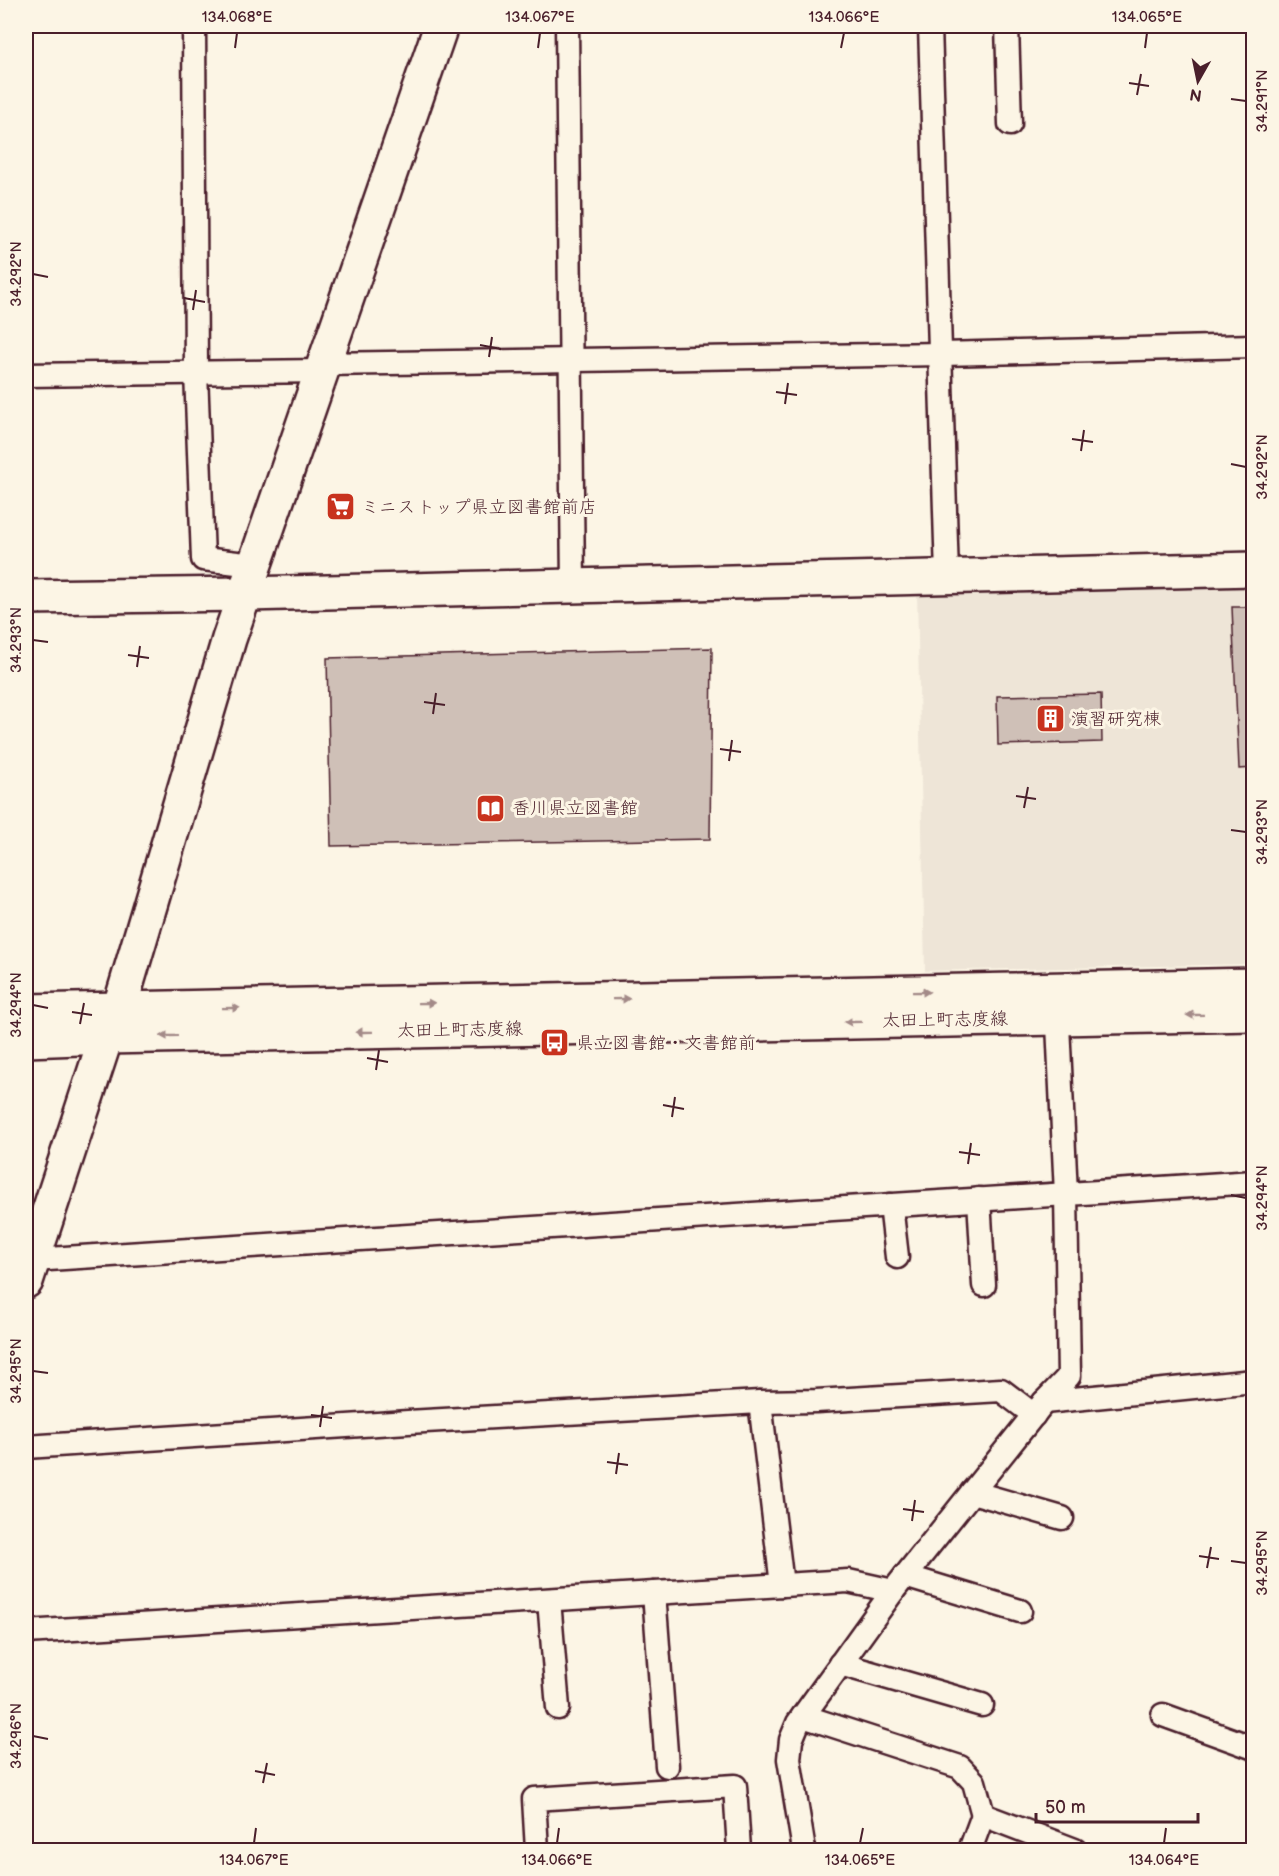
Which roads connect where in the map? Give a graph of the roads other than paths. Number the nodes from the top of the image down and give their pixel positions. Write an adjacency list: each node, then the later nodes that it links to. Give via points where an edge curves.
1 (195, 26): 11 (street)
2 (441, 26): 10 (street)
3 (567, 26): 9 (street)
4 (930, 26): 8 (street)
5 (1007, 26): 6 (street)
6 (1011, 124)
7 (1254, 346): 8 (street)
8 (942, 354): 9 (street); 14 (street)
9 (570, 360): 10 (street); 16 (street)
10 (323, 368): 11 (street); 15 (street)
11 (196, 372): 12 (street); 15 (street, via 203,559)
12 (26, 375)
13 (1254, 569): 14 (street)
14 (947, 576): 16 (street)
15 (249, 579): 16 (street); 17 (street); 22 (street)
16 (573, 585)
17 (26, 597)
18 (1254, 985): 19 (street, 太田上町志度線)
19 (1057, 1004): 21 (street, 太田上町志度線, one-way to 19); 22 (street, 太田上町志度線); 25 (street)
20 (26, 1011): 22 (street, 太田上町志度線)
21 (1254, 1014)
22 (112, 1023): 23 (street, 太田上町志度線); 29 (street)
23 (26, 1040)
24 (1254, 1182): 25 (street)
25 (1066, 1194): 26 (street); 33 (street, via 1070,1376)
26 (979, 1199): 27 (street); 30 (street)
27 (891, 1205): 28 (street); 29 (street)
28 (897, 1257)
29 (29, 1271)
30 (984, 1286)
31 (1254, 1381): 33 (street)
32 (760, 1402): 33 (street, via 1001,1390); 34 (street); 38 (street)
33 (1039, 1408): 35 (street)
34 (26, 1447)
35 (972, 1492): 36 (street); 37 (street)
36 (1062, 1518)
37 (899, 1583): 38 (street); 41 (street); 43 (street)
38 (782, 1585): 39 (street)
39 (654, 1593): 40 (street); 49 (street)
40 (549, 1599): 42 (street); 45 (street)
41 (1020, 1611)
42 (26, 1632)
43 (840, 1664): 44 (street); 47 (street)
44 (982, 1706)
45 (558, 1708)
46 (1163, 1715): 48 (street)
47 (803, 1716): 50 (street, via 960,1767 974,1782); 53 (street, via 791,1740 789,1759)
48 (1254, 1748)
49 (667, 1766)
50 (983, 1815): 54 (street); 55 (street)
51 (537, 1851): 52 (street, via 534,1799 735,1786)
52 (739, 1851)
53 (804, 1851)
54 (970, 1851)
55 (1075, 1851)

